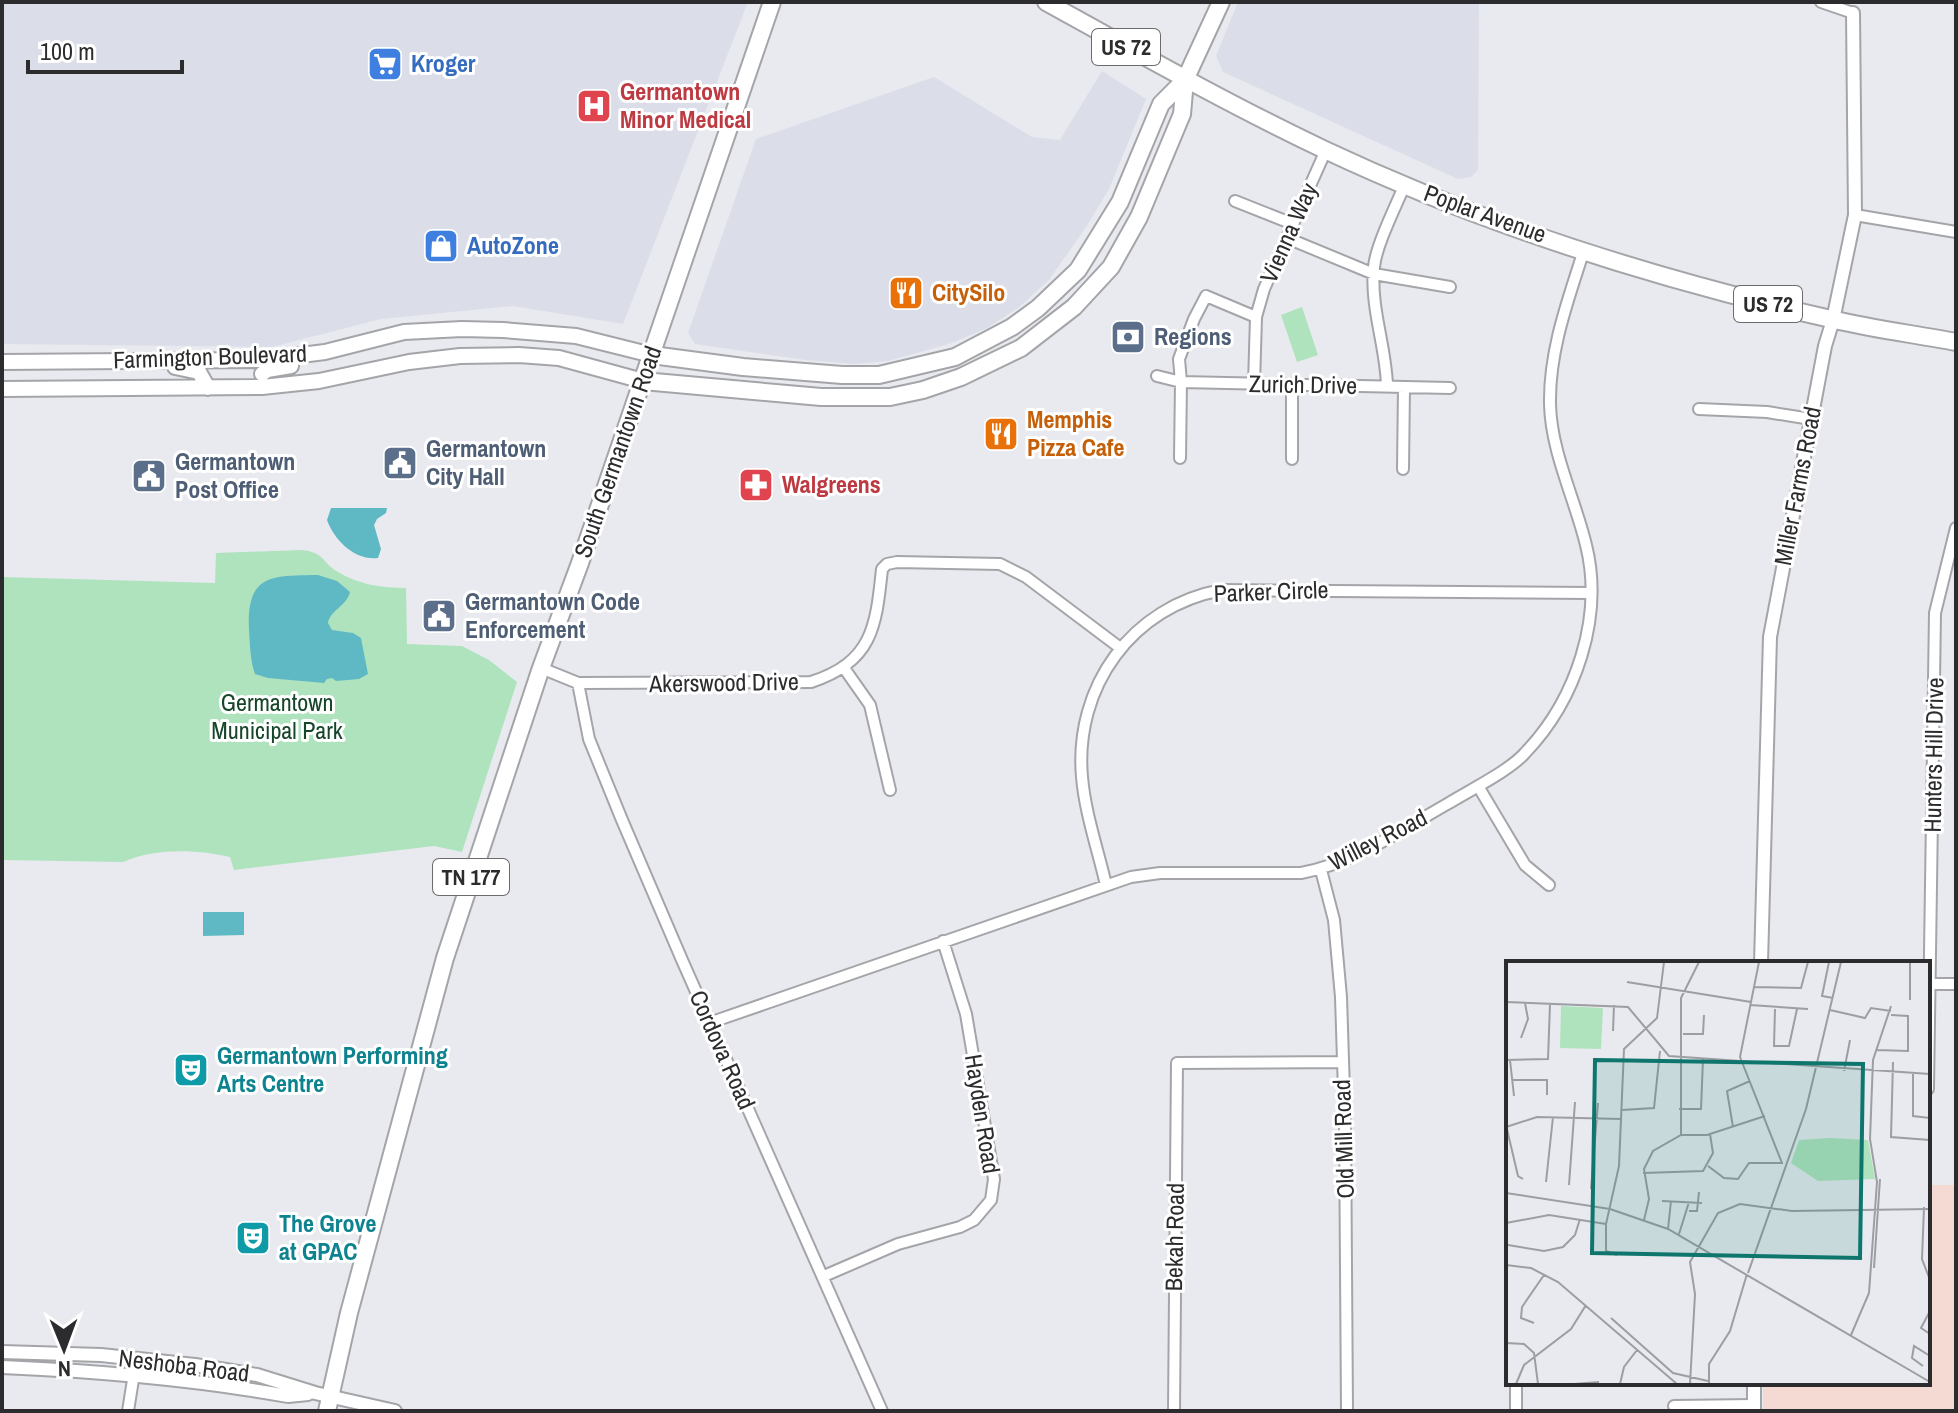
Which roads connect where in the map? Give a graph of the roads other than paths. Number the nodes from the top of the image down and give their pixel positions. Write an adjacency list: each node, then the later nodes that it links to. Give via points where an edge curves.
1 (772, 2): 20 (main road, South Germantown Road / TN 177)
2 (1046, 2): 6 (main road, Poplar Avenue / US 72)
3 (1221, 2): 6 (main road)
4 (1821, 2): 5 (street)
5 (1853, 13): 10 (street, Miller Farms Road)
6 (1185, 80): 7 (main road, Poplar Avenue / US 72); 20 (main road, via 1161,104 1120,202 1078,270 1038,308 955,357 879,375 842,375); 26 (main road, via 1182,114 1139,217 1111,267 1074,307 1021,348 961,377 890,397 821,397)
7 (1326, 150): 8 (main road, Poplar Avenue / US 72); 11 (street, Vienna Way)
8 (1405, 184): 14 (main road, Poplar Avenue / US 72); 15 (street)
9 (1235, 201): 11 (street)
10 (1855, 215): 12 (street); 18 (street, Miller Farms Road)
11 (1293, 224): 13 (street, Vienna Way)
12 (1956, 232)
13 (1287, 238): 15 (street); 17 (street, Vienna Way)
14 (1584, 250): 18 (main road, Poplar Avenue / US 72); 42 (street, Willey Road, via 1553,359 1550,403 1554,437 1587,548)
15 (1374, 274): 16 (street); 30 (street)
16 (1450, 287)
17 (1256, 317): 27 (street, via 1206,296 1179,359); 28 (street, Vienna Way)
18 (1833, 320): 19 (main road, Poplar Avenue / US 72); 37 (street, Miller Farms Road)
19 (1956, 342)
20 (652, 355): 24 (main road, Farmington Boulevard, via 576,336 503,330 404,332 297,356); 26 (main road, South Germantown Road / TN 177)
21 (100, 361): 22 (main road, Farmington Boulevard); 23 (main road, Farmington Boulevard); 35 (main road)
22 (140, 361): 24 (main road, Farmington Boulevard); 32 (main road, via 199,372)
23 (2, 362)
24 (262, 374): 26 (main road, Farmington Boulevard, via 319,381 409,362 494,356 559,358); 32 (main road, Farmington Boulevard)
25 (1157, 376): 27 (street, Zurich Drive)
26 (643, 381): 44 (main road, South Germantown Road / TN 177)
27 (1181, 382): 28 (street, Zurich Drive); 38 (street)
28 (1254, 384): 29 (street, Zurich Drive)
29 (1292, 384): 30 (street, Zurich Drive); 39 (street)
30 (1387, 386): 31 (street, Zurich Drive)
31 (1404, 387): 33 (street, Zurich Drive); 40 (street)
32 (208, 388): 35 (main road, Farmington Boulevard)
33 (1450, 388)
34 (2, 389): 35 (main road, Farmington Boulevard)
35 (100, 389)
36 (1699, 409): 37 (street)
37 (1811, 419): 53 (street, Miller Farms Road, via 1770,637)
38 (1180, 458)
39 (1292, 459)
40 (1403, 469)
41 (1956, 528): 54 (street, Hunters Hill Drive, via 1935,613)
42 (1591, 593): 43 (street, Parker Circle, via 1222,590 1156,616); 47 (street, Willey Road, via 1584,647 1566,695 1524,755)
43 (1119, 647): 45 (street, Akerswood Drive, via 1026,577 1000,564 897,562 882,569 874,628 862,651); 50 (street, Parker Circle, via 1089,708 1082,746 1082,778)
44 (541, 668): 46 (street, Akerswood Drive); 66 (main road, South Germantown Road / TN 177, via 441,973)
45 (844, 668): 46 (street, Akerswood Drive, via 811,682 786,684); 48 (street, via 870,705)
46 (578, 683): 57 (street, Cordova Road, via 589,739)
47 (1478, 786): 49 (street, Willey Road, via 1352,858); 51 (street, via 1525,865)
48 (890, 790)
49 (1321, 870): 50 (street, Willey Road, via 1160,873); 58 (street, Old Mill Road, via 1338,951)
50 (1106, 885): 52 (street, Willey Road)
51 (1549, 885)
52 (943, 941): 57 (street, Willey Road); 59 (street, Hayden Road, via 966,1014 994,1179 991,1200 960,1227 898,1244)
53 (1761, 961)
54 (1929, 961)
55 (1930, 984): 56 (street)
56 (1956, 984)
57 (709, 1023): 59 (street, Cordova Road)
58 (1342, 1062): 72 (street, Bekah Road, via 1177,1063); 73 (street, Old Mill Road)
59 (824, 1276): 71 (street, Cordova Road)
60 (2, 1352): 61 (street, Neshoba Road)
61 (136, 1361): 63 (street); 66 (street, Neshoba Road, via 257,1375)
62 (2, 1367): 63 (street, Neshoba Road)
63 (134, 1375): 66 (street, Neshoba Road); 69 (street)
64 (1516, 1385): 74 (street)
65 (1754, 1385): 68 (street)
66 (324, 1400): 70 (street, Neshoba Road)
67 (1674, 1406): 68 (street)
68 (1754, 1408)
69 (128, 1411)
70 (395, 1411)
71 (882, 1411)
72 (1174, 1411)
73 (1347, 1411)
74 (1516, 1411)

